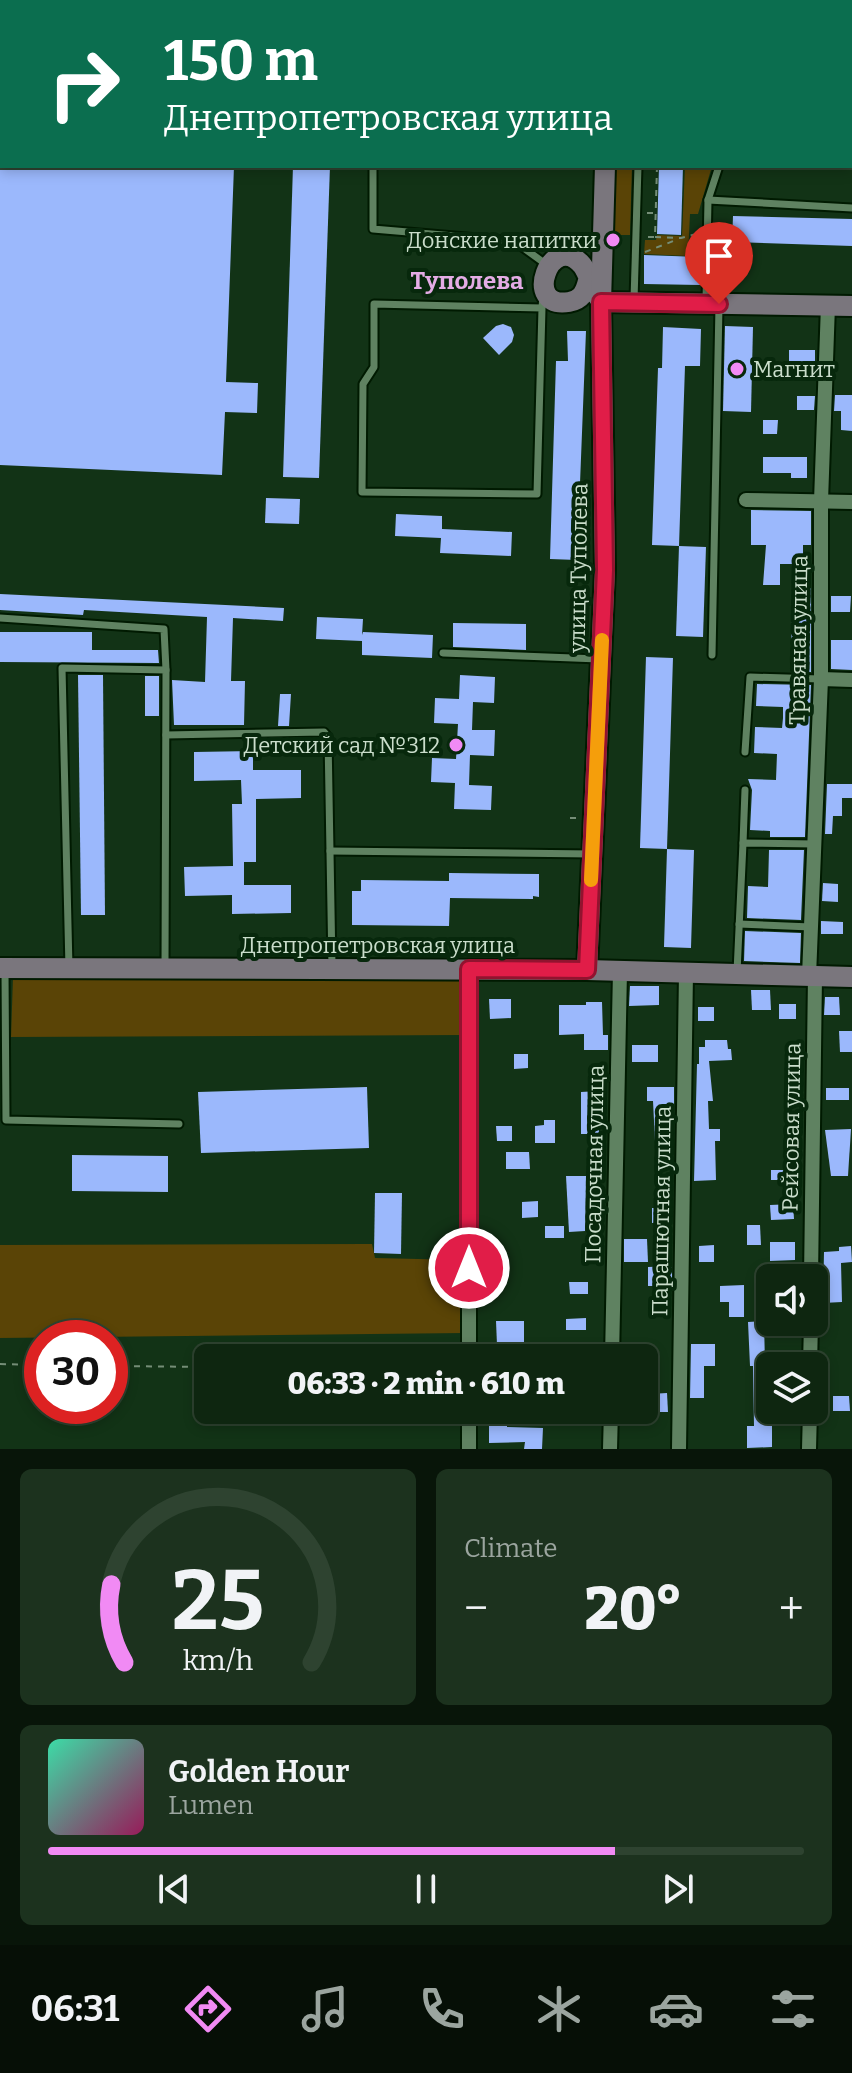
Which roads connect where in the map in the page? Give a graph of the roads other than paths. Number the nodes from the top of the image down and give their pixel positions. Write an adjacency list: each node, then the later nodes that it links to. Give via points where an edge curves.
1 (373, 168): 7 (lane, via 373,229 514,241)
2 (605, 168): 10 (street, улица Туполева)
3 (638, 168): 11 (lane)
4 (718, 168): 5 (lane)
5 (708, 200): 6 (lane); 12 (lane)
6 (852, 208)
7 (549, 266): 8 (street, via 572,258); 9 (street, via 543,276)
8 (588, 281): 9 (street, via 585,293 575,301); 10 (street)
9 (543, 298): 9 (lane, via 374,304 374,367 363,384 362,492 537,494)
10 (601, 302): 11 (street); 21 (street, улица Туполева)
11 (634, 303): 12 (street)
12 (713, 304): 13 (street); 20 (lane)
13 (828, 305): 14 (street); 16 (street, Травяная улица)
14 (852, 306)
15 (746, 500): 16 (street)
16 (821, 501): 17 (street); 23 (street, Травяная улица)
17 (852, 502)
18 (0, 618): 22 (lane, via 164,629)
19 (443, 653): 21 (lane)
20 (712, 655)
21 (601, 659): 31 (street, улица Туполева)
22 (166, 670): 25 (lane); 35 (lane, via 62,668)
23 (821, 679): 24 (street); 26 (lane, via 750,677); 29 (street, Травяная улица)
24 (852, 680)
25 (166, 735): 30 (lane, via 324,732); 36 (lane)
26 (745, 752)
27 (745, 790): 28 (lane)
28 (743, 843): 29 (lane); 32 (lane)
29 (815, 844): 33 (street, Травяная улица)
30 (330, 851): 31 (lane); 37 (lane)
31 (592, 854): 39 (street, улица Туполева)
32 (739, 924): 33 (lane); 42 (lane)
33 (811, 927): 43 (street, Травяная улица)
34 (3, 968): 35 (street, Днепропетровская улица); 45 (lane, via 6,1120)
35 (69, 969): 36 (street, Днепропетровская улица)
36 (165, 969): 37 (street, Днепропетровская улица)
37 (332, 969): 38 (street, Днепропетровская улица)
38 (469, 969): 39 (street, Днепропетровская улица); 47 (street)
39 (587, 970): 40 (street, Днепропетровская улица)
40 (620, 971): 41 (street, Днепропетровская улица); 48 (street, Посадочная улица)
41 (686, 973): 42 (street, Днепропетровская улица); 54 (street, Парашютная улица)
42 (737, 974): 43 (street, Днепропетровская улица)
43 (812, 976): 44 (street, Днепропетровская улица); 46 (street, Рейсовая улица)
44 (852, 977)
45 (179, 1124)
46 (811, 1264)
47 (469, 1344)
48 (612, 1344)
49 (469, 1424): 52 (street)
50 (611, 1424): 53 (street)
51 (810, 1424): 55 (street)
52 (469, 1449)
53 (610, 1449)
54 (679, 1449)
55 (809, 1449)

